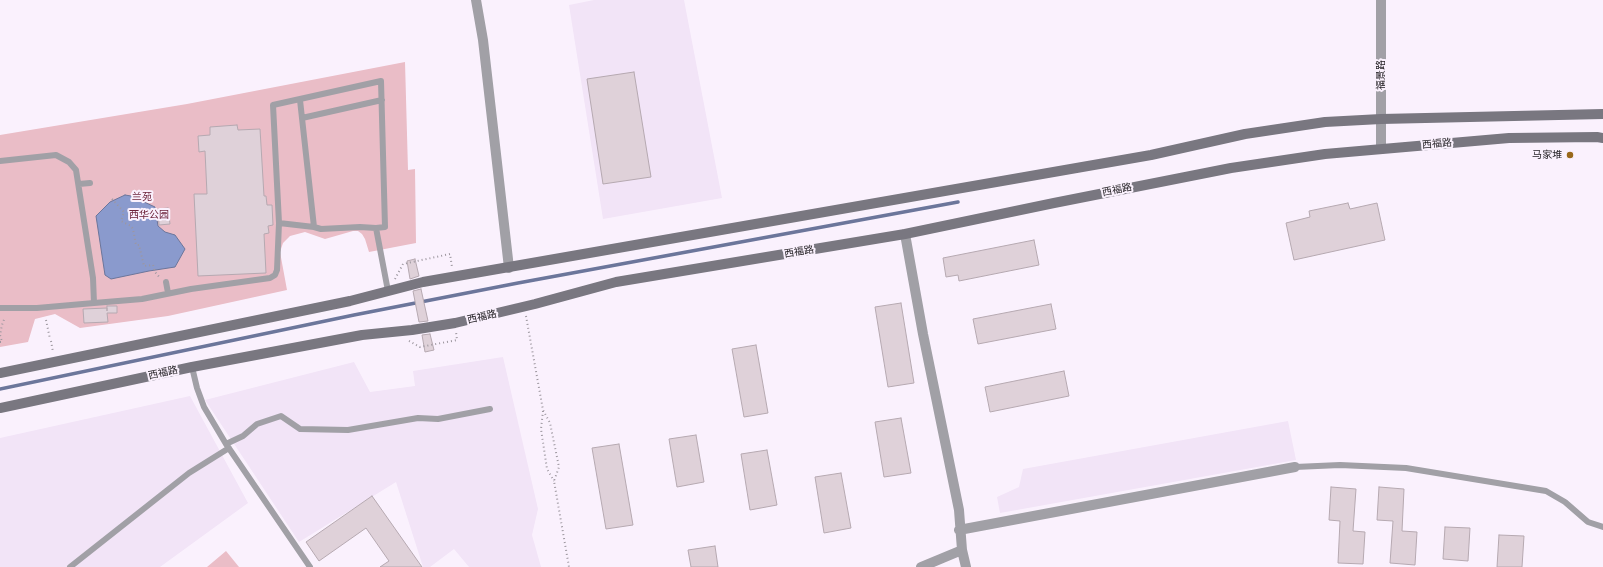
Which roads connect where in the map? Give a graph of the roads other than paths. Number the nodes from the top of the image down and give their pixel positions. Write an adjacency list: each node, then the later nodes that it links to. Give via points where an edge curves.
1 (476, 0): 17 (street, via 483,40)
2 (1381, 0): 7 (street, 福景路)
3 (300, 100): 4 (lane, via 381,81); 6 (lane); 13 (lane, via 273,105)
4 (382, 100): 6 (lane); 15 (lane, via 386,227)
5 (1603, 114): 7 (main road)
6 (302, 118): 14 (lane)
7 (1381, 118): 9 (street, 福景路); 17 (main road, via 1325,122 1245,134 1144,157)
8 (1603, 138): 9 (main road, 西福路, via 1509,138)
9 (1382, 149): 16 (main road, 西福路, via 1325,154 1231,168)
10 (0, 161): 12 (lane, via 56,155 70,162 76,170)
11 (90, 183): 12 (lane)
12 (79, 184): 21 (lane, via 93,278)
13 (279, 223): 14 (lane); 20 (lane, via 275,275 270,278)
14 (314, 227): 15 (lane)
15 (376, 228): 19 (lane)
16 (905, 234): 23 (main road, 西福路, via 616,282 455,323 362,334); 30 (street, via 959,510)
17 (508, 268): 19 (main road, via 423,282)
18 (166, 282): 20 (lane)
19 (388, 291): 24 (main road)
20 (168, 293): 21 (lane, via 142,299)
21 (94, 303): 22 (lane)
22 (0, 308)
23 (192, 367): 25 (main road, 西福路); 27 (lane, via 204,407)
24 (0, 373)
25 (0, 408)
26 (490, 409): 27 (lane, via 438,419 418,418 348,430 300,429 281,416 257,424)
27 (228, 446): 32 (lane, via 189,473); 33 (lane)
28 (1295, 467): 29 (lane, via 1340,465 1406,468 1546,491 1565,502 1588,522); 30 (street)
29 (1603, 527)
30 (960, 530): 31 (street)
31 (962, 550): 34 (street); 35 (street)
32 (70, 567)
33 (310, 567)
34 (921, 567)
35 (966, 567)

